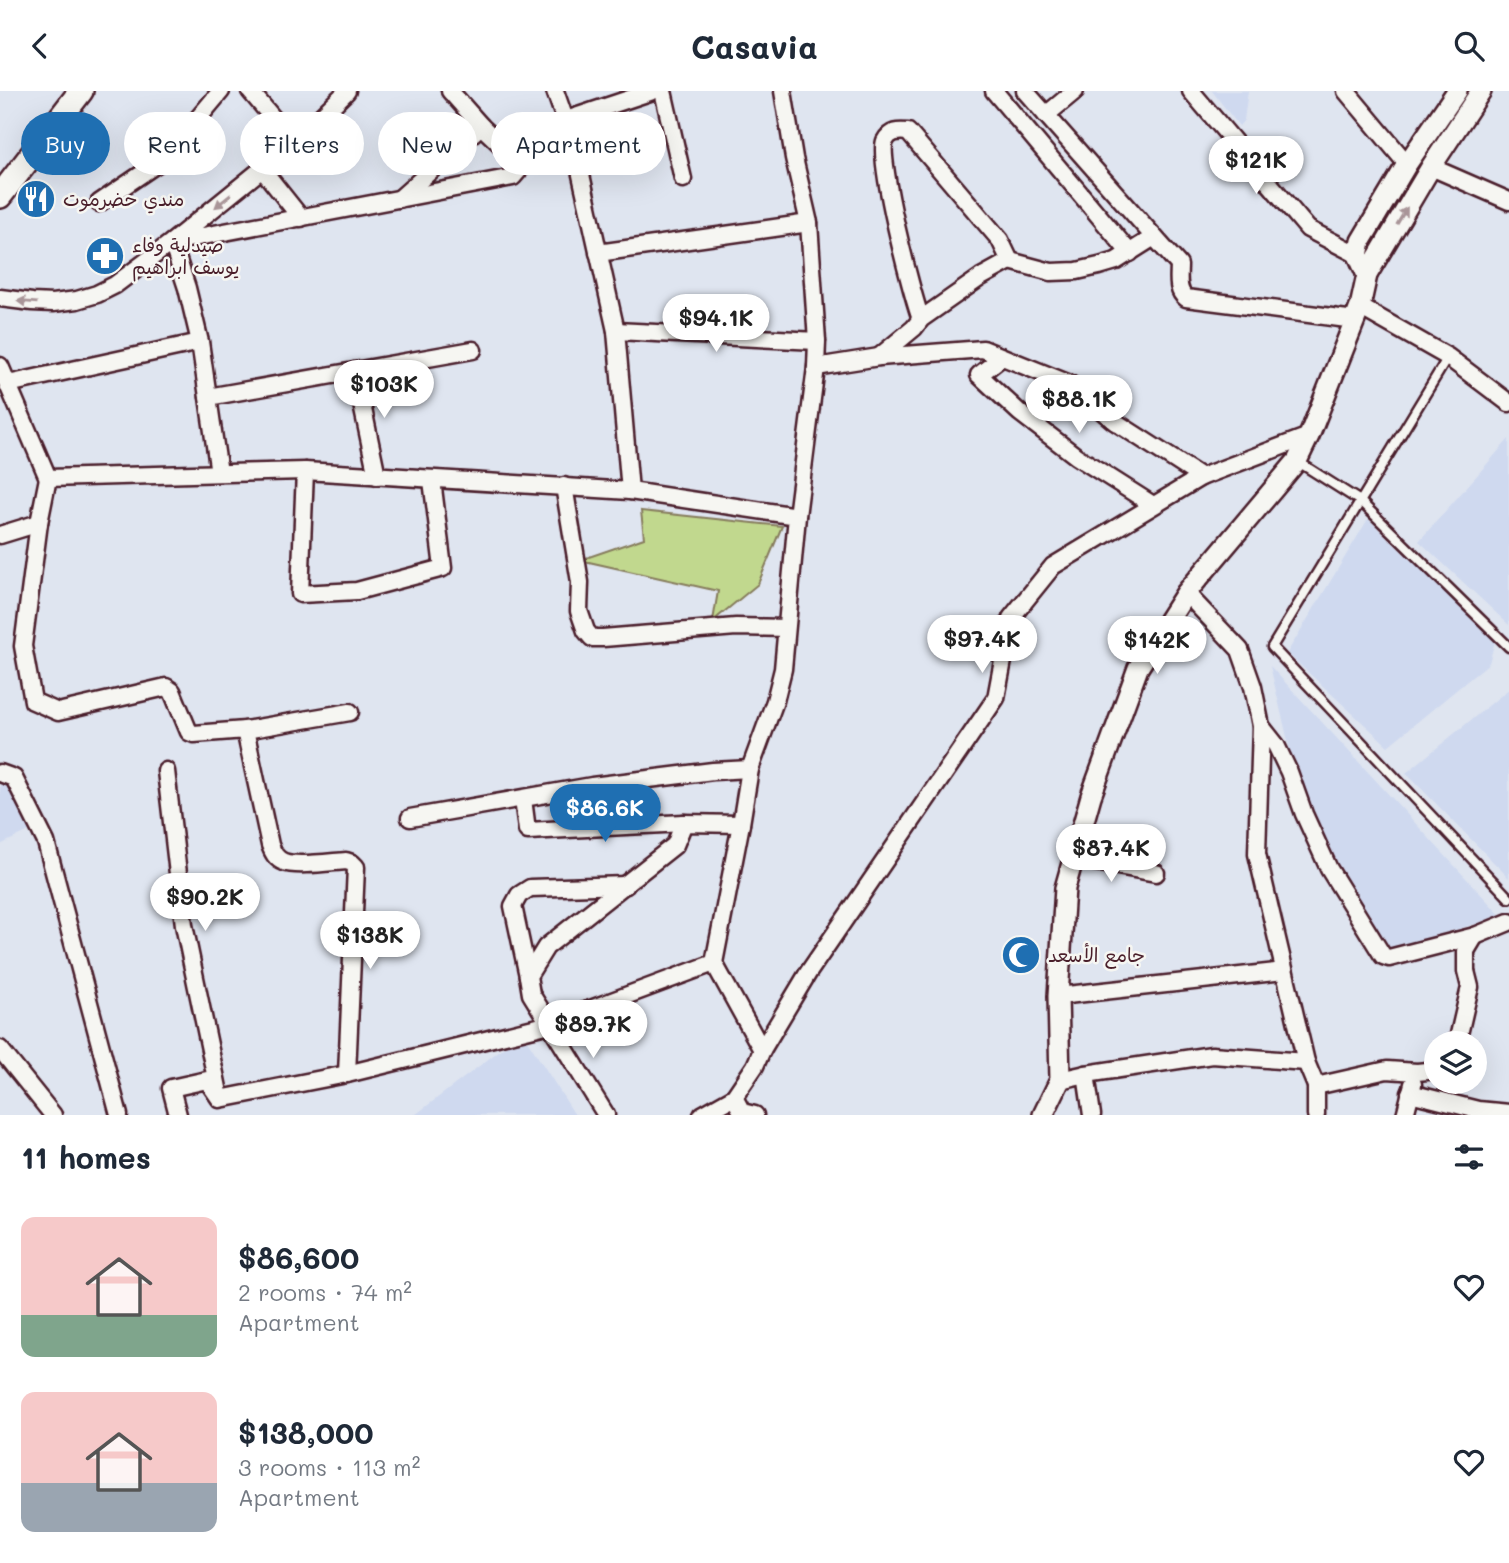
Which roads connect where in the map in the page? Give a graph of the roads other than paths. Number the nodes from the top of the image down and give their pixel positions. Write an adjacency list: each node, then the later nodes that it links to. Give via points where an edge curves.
1 (81, 91): 29 (main road)
2 (221, 91): 32 (street, via 164,159)
3 (250, 91): 17 (street)
4 (347, 91): 18 (street)
5 (450, 91): 22 (street)
6 (555, 91): 19 (street)
7 (653, 91): 20 (street)
8 (663, 91): 28 (street)
9 (783, 91): 34 (street)
10 (993, 91): 38 (street)
11 (1026, 91): 21 (street)
12 (1075, 91): 21 (street)
13 (1191, 91): 39 (street, via 1308,229)
14 (1346, 91): 23 (street)
15 (1457, 91): 23 (street)
16 (1481, 91): 24 (street)
17 (268, 112)
18 (326, 112)
19 (563, 112)
20 (590, 112)
21 (1046, 115): 35 (street)
22 (481, 126): 30 (street); 30 (street, via 519,162 513,177)
23 (1407, 165): 39 (street, via 1361,241)
24 (1431, 167): 31 (street); 41 (street, one-way to 24)
25 (255, 175): 36 (street, one-way to 36)
26 (267, 175): 33 (street)
27 (581, 175): 37 (street)
28 (683, 179)
29 (0, 196)
30 (398, 200): 33 (street)
31 (1509, 201)
32 (99, 202)
33 (301, 218): 36 (street)
34 (809, 223): 37 (street); 46 (street)
35 (1154, 237): 38 (street); 43 (street, via 1180,265 1180,289 1186,298)
36 (172, 243): 42 (street, one-way to 42, via 97,294 52,303); 47 (street)
37 (598, 253): 45 (street)
38 (1130, 253): 40 (street, via 1077,271 1051,272)
39 (1358, 255): 41 (street)
40 (1010, 261): 44 (street); 44 (street, via 1000,240 908,132 891,134 883,143 885,167)
41 (1367, 275): 43 (street)
42 (0, 298)
43 (1357, 314): 49 (street); 58 (street)
44 (921, 319): 50 (street)
45 (616, 331): 46 (street); 67 (street)
46 (817, 341): 53 (street)
47 (200, 342): 55 (street); 56 (street)
48 (473, 350): 54 (street)
49 (1448, 356): 57 (street); 68 (lane)
50 (879, 357): 51 (street, via 984,349); 53 (street)
51 (1002, 357): 63 (street, via 1070,384 1114,421); 69 (street, via 979,375 1076,456)
52 (0, 366): 55 (street)
53 (817, 367): 70 (street)
54 (355, 371): 56 (street); 62 (street)
55 (8, 384): 64 (street)
56 (208, 397): 61 (street)
57 (1509, 403)
58 (1309, 436): 59 (street); 63 (street)
59 (1297, 461): 68 (lane); 73 (street)
60 (305, 471): 61 (street); 62 (street); 65 (street, via 300,594 357,591 443,568)
61 (219, 473): 64 (street)
62 (377, 476): 65 (street)
63 (1201, 477): 69 (street)
64 (48, 478): 71 (street)
65 (432, 480): 66 (street)
66 (564, 486): 67 (street); 74 (street, via 580,582 579,611 592,638 736,627)
67 (630, 491): 70 (street)
68 (1360, 501): 75 (lane); 89 (lane, via 1272,646)
69 (1153, 505): 99 (street, via 1053,566 1011,618 996,698 808,973)
70 (797, 516): 74 (street)
71 (39, 523): 72 (street); 78 (street, via 23,646 33,701 58,712 166,687 172,691 189,732)
72 (0, 535)
73 (1186, 593): 77 (street, via 1240,650); 86 (street, via 1138,669)
74 (786, 628): 79 (street, via 775,701)
75 (1509, 647)
76 (350, 712): 78 (street)
77 (1261, 726): 91 (street, via 1289,772 1329,869 1383,957); 93 (street, via 1257,854)
78 (245, 730): 103 (street, via 274,855 291,863 346,861 356,867)
79 (750, 769): 82 (street, via 592,786); 85 (street)
80 (166, 771): 109 (street, via 184,925)
81 (0, 773): 112 (street, via 14,778 46,842)
82 (523, 799): 83 (street); 84 (street, via 528,831)
83 (410, 818)
84 (684, 823): 85 (street); 88 (street, via 675,845)
85 (741, 824): 92 (street)
86 (1073, 859): 87 (street); 95 (street, via 1065,888)
87 (1156, 873)
88 (626, 885): 94 (street, via 546,947); 94 (street, via 530,888 519,895 513,906)
89 (1509, 898)
90 (1509, 922): 91 (street)
91 (1475, 936): 97 (street, via 1466,951 1470,987)
92 (714, 963): 96 (street); 99 (street)
93 (1284, 971): 95 (street); 100 (street)
94 (528, 976): 96 (street, via 531,994)
95 (1058, 996): 105 (street)
96 (550, 1024): 103 (street); 114 (street)
97 (1460, 1031)
98 (0, 1049): 111 (street)
99 (761, 1050): 108 (street)
100 (1306, 1062): 104 (street, via 1212,1055); 106 (street)
101 (1424, 1071): 102 (street)
102 (1417, 1072): 106 (street, via 1387,1070); 107 (street)
103 (347, 1074): 109 (street)
104 (1086, 1074): 105 (street); 118 (street)
105 (1059, 1080): 117 (street)
106 (1316, 1086): 119 (street)
107 (1410, 1093): 110 (street); 120 (street)
108 (734, 1097): 115 (street); 116 (street, via 742,1112)
109 (220, 1099): 113 (street, via 207,1080 171,1088)
110 (1509, 1113)
111 (53, 1115)
112 (119, 1115)
113 (178, 1115)
114 (606, 1115)
115 (702, 1115)
116 (755, 1115)
117 (1043, 1115)
118 (1092, 1115)
119 (1316, 1115)
120 (1405, 1115)

